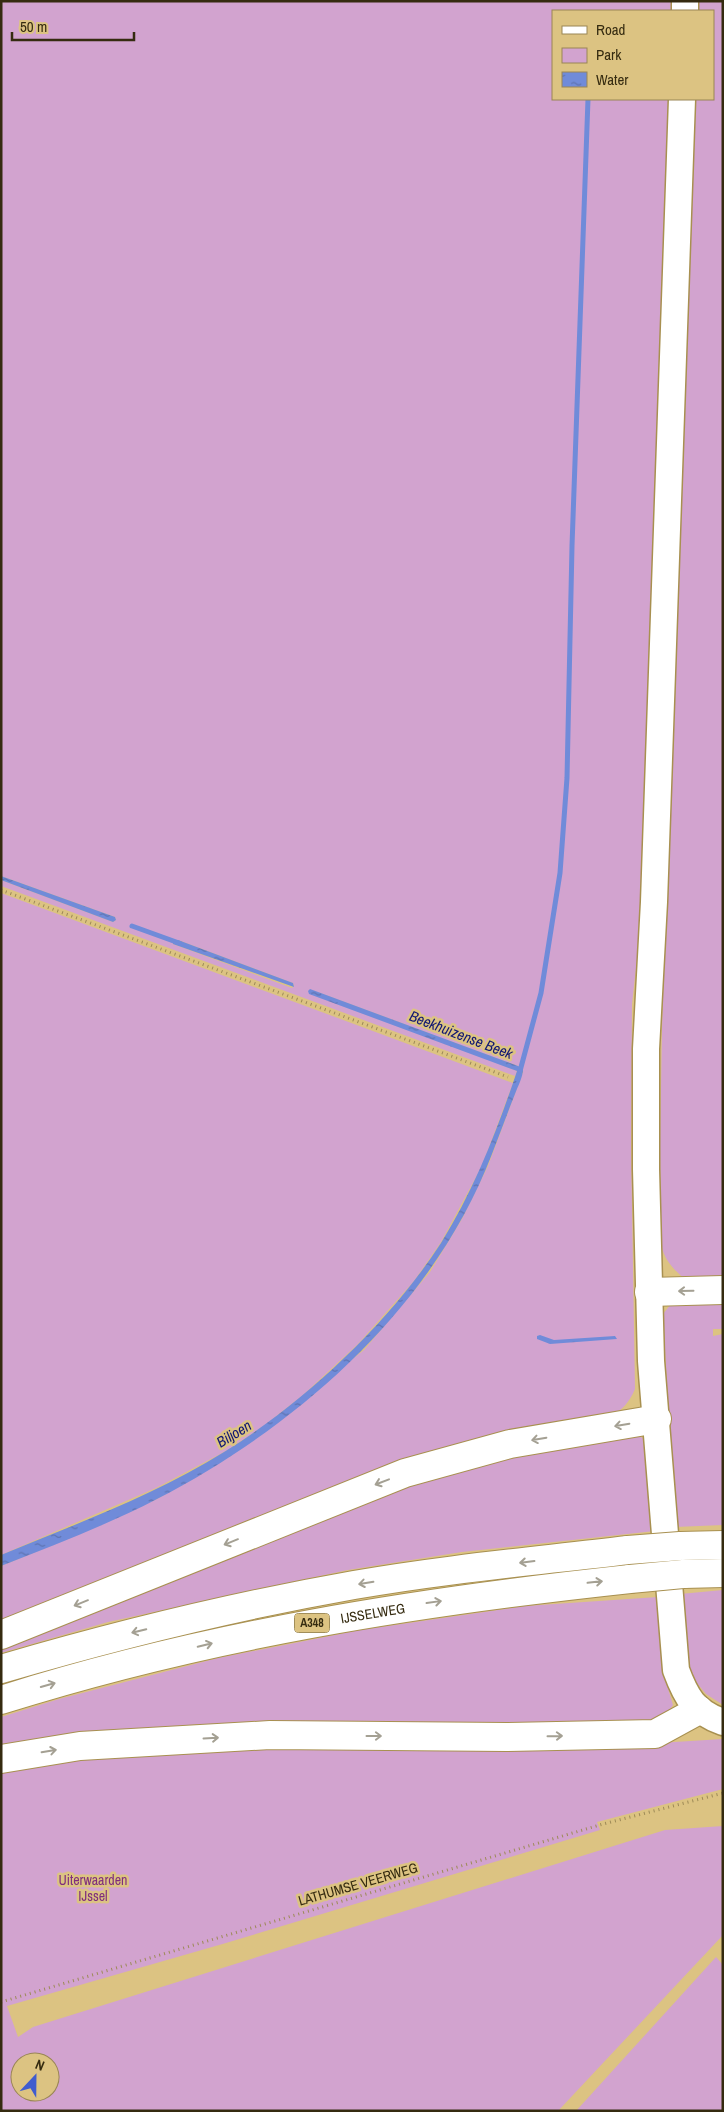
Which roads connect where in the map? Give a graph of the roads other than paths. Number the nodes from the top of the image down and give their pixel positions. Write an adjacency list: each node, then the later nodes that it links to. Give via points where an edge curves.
1 (682, 100): 3 (main road, via 646,1049)
2 (723, 1290): 3 (highway, one-way to 3)
3 (649, 1292): 4 (main road)
4 (657, 1419): 7 (highway, one-way to 7, via 510,1444 405,1473); 10 (main road, via 676,1670 685,1694)
5 (723, 1545): 8 (highway, IJSSELWEG / A348, one-way to 8, bridge, via 628,1550 354,1585 185,1620)
6 (723, 1573): 9 (highway, IJSSELWEG / A348, one-way to 6, bridge, via 177,1651 400,1607 515,1591)
7 (1, 1636)
8 (1, 1669)
9 (1, 1700)
10 (699, 1710): 11 (main road); 12 (highway, one-way to 10, via 80,1746 270,1735 506,1737 656,1734)
11 (723, 1722)
12 (1, 1759)

